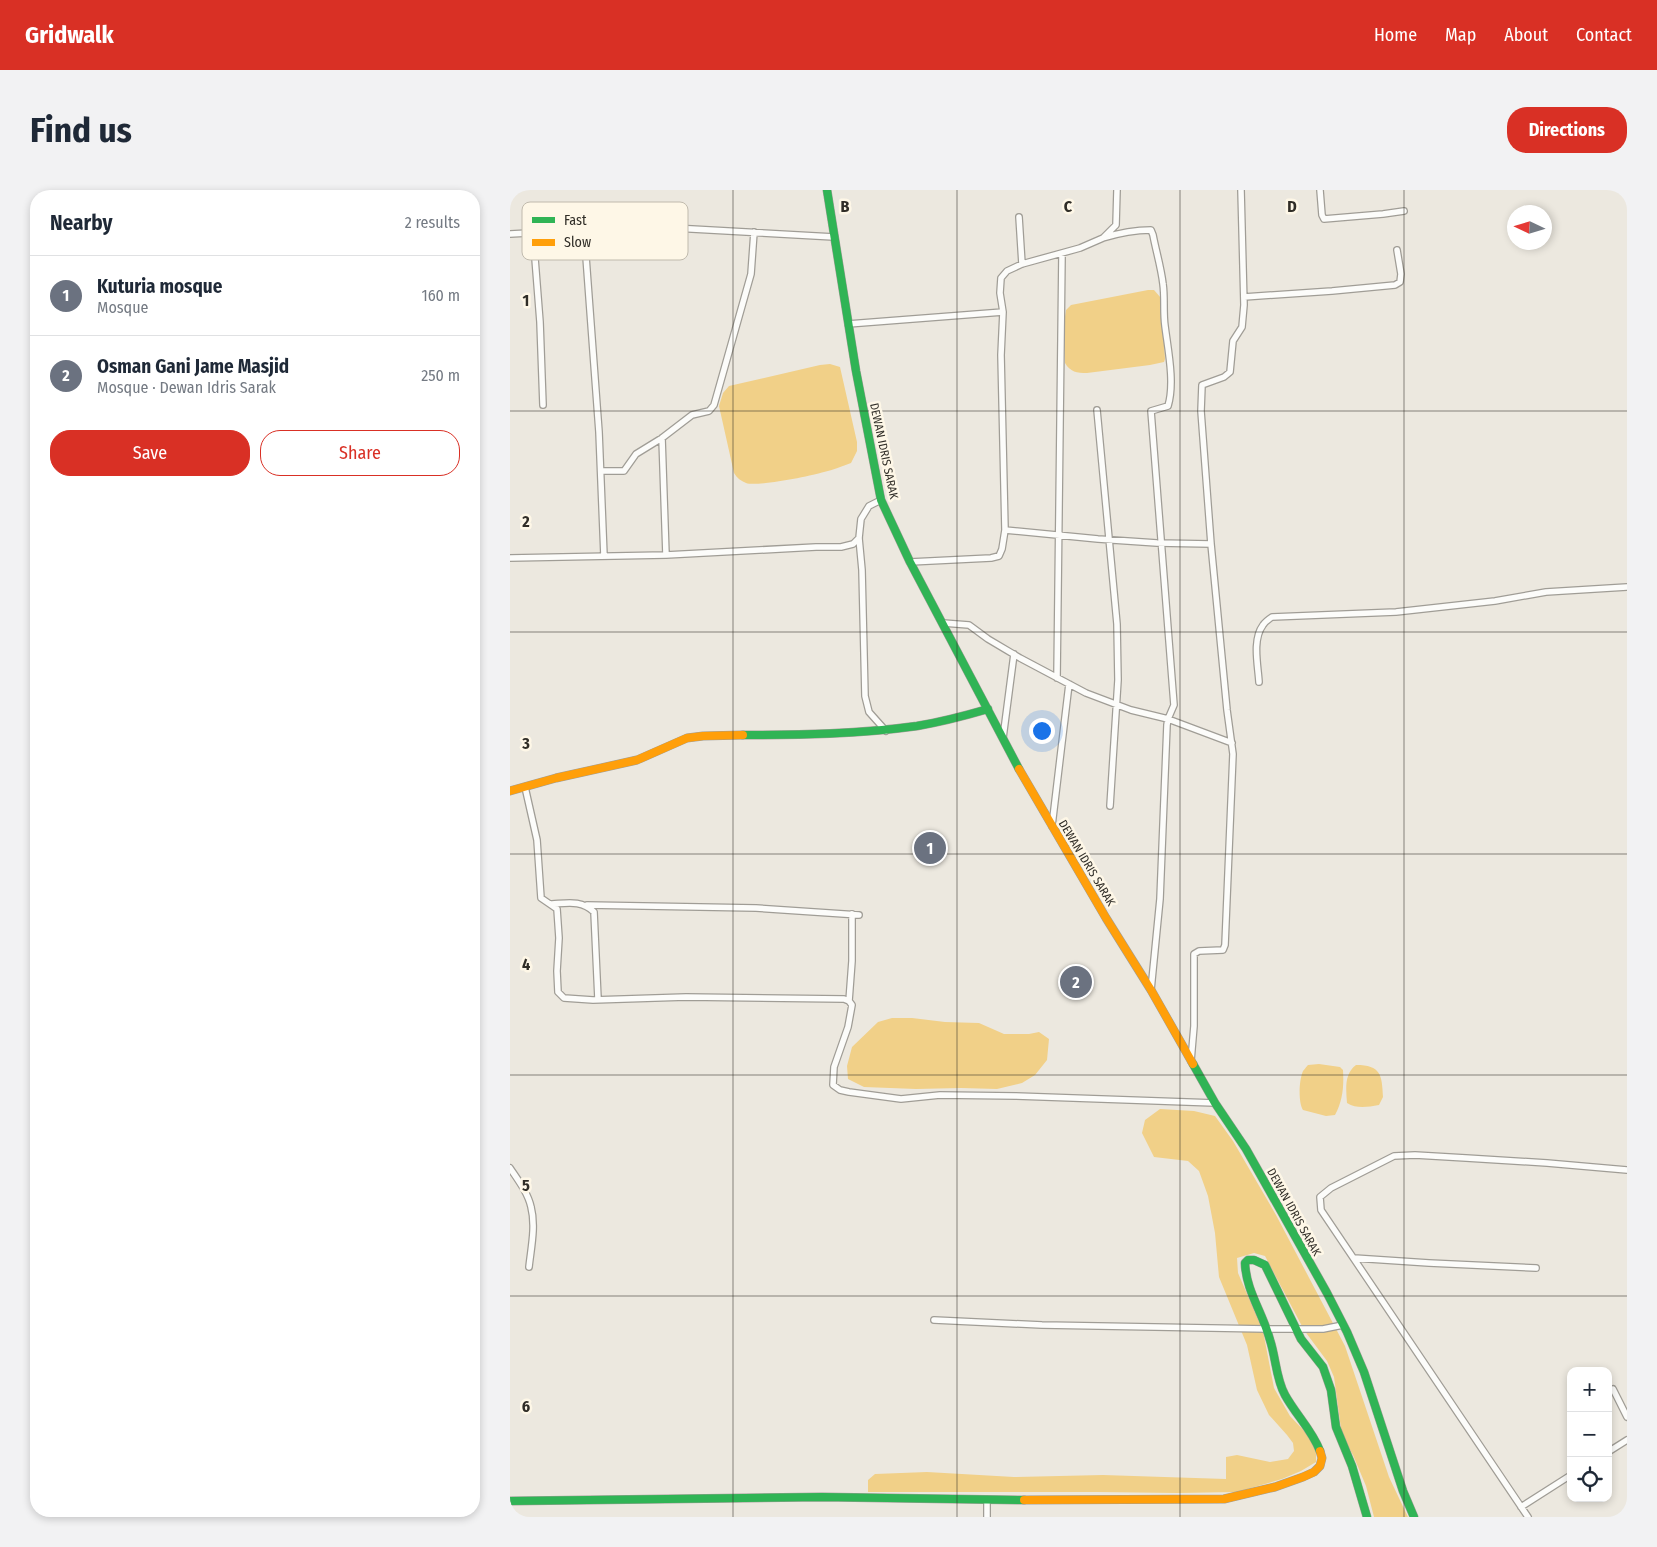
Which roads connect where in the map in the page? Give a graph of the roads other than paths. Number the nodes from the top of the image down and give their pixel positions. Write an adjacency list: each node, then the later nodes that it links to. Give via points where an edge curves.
1 (827, 190): 11 (street, DEWAN IDRIS SARAK)
2 (1117, 190): 7 (street)
3 (1241, 190): 18 (street)
4 (1320, 190): 5 (street, via 1324,218)
5 (1404, 211)
6 (1019, 217): 17 (street)
7 (1116, 225): 10 (street); 12 (street)
8 (688, 229): 9 (street)
9 (754, 232): 11 (street); 23 (street, via 751,274 714,405 709,410 692,414)
10 (1122, 232): 12 (street); 30 (street, via 1151,230 1163,285 1171,392 1168,406 1150,411)
11 (834, 237): 20 (street, DEWAN IDRIS SARAK)
12 (1103, 238): 14 (street)
13 (1397, 250): 18 (street, via 1401,274 1400,282 1395,284)
14 (1062, 254): 17 (street); 27 (street)
15 (535, 260): 21 (street)
16 (586, 260): 24 (street)
17 (1022, 264): 19 (street, via 1001,278)
18 (1244, 297): 31 (street, via 1242,327 1233,341 1230,372 1202,385 1201,411)
19 (1002, 312): 20 (street); 26 (street)
20 (848, 324): 25 (street, DEWAN IDRIS SARAK)
21 (543, 405)
22 (1097, 410): 29 (street)
23 (662, 438): 24 (street, via 636,454 624,470); 32 (street)
24 (601, 471): 33 (street)
25 (881, 500): 28 (street, via 869,506 860,519); 35 (street, DEWAN IDRIS SARAK)
26 (1005, 530): 27 (street); 35 (street, via 999,556)
27 (1059, 535): 29 (street); 39 (street)
28 (859, 538): 32 (street, via 841,548); 45 (street, via 865,696 870,712)
29 (1109, 540): 30 (street); 42 (street, via 1117,624)
30 (1161, 543): 31 (street); 44 (street, via 1174,705)
31 (1212, 544): 47 (street)
32 (666, 555): 33 (street)
33 (604, 556): 34 (street)
34 (510, 558)
35 (910, 562): 37 (street, DEWAN IDRIS SARAK)
36 (1627, 587): 40 (street, via 1546,592 1396,612 1272,617 1263,624 1259,635)
37 (943, 623): 38 (street, via 969,625); 43 (street, DEWAN IDRIS SARAK)
38 (1014, 654): 39 (street); 46 (street)
39 (1057, 678): 41 (street)
40 (1259, 682)
41 (1069, 684): 42 (street); 51 (street)
42 (1117, 705): 44 (street); 50 (street)
43 (988, 709): 45 (street); 46 (street, DEWAN IDRIS SARAK)
44 (1168, 719): 47 (street); 56 (street, via 1160,899)
45 (886, 731): 48 (street, via 687,738 637,760)
46 (1003, 738): 51 (street, DEWAN IDRIS SARAK)
47 (1232, 743): 59 (street, via 1225,945 1223,950 1194,954)
48 (525, 787): 49 (street); 52 (street, via 537,840 541,898)
49 (510, 791)
50 (1110, 806)
51 (1052, 826): 56 (street, DEWAN IDRIS SARAK)
52 (552, 904): 53 (street, via 573,902); 57 (street, via 557,909 559,938 558,992 564,998)
53 (587, 905): 54 (street, via 756,908); 57 (street, via 594,912)
54 (852, 914): 55 (street); 58 (street)
55 (859, 915)
56 (1151, 990): 59 (street, DEWAN IDRIS SARAK)
57 (598, 1000): 58 (street, via 686,997)
58 (849, 1001): 60 (street, via 852,1005 848,1028 834,1067 834,1085 840,1090 901,1099 1016,1096)
59 (1191, 1061): 60 (street, DEWAN IDRIS SARAK)
60 (1215, 1103): 67 (street, DEWAN IDRIS SARAK, via 1246,1149)
61 (510, 1168): 64 (street, via 531,1207 533,1227)
62 (1627, 1170): 63 (street, via 1394,1156 1320,1196 1321,1210)
63 (1354, 1258): 65 (street); 77 (street)
64 (529, 1267)
65 (1536, 1268)
66 (934, 1320): 69 (street)
67 (1344, 1325): 68 (street, via 1324,1329); 80 (street, DEWAN IDRIS SARAK, via 1367,1380)
68 (1295, 1328): 69 (street); 69 (street, via 1265,1266 1248,1260 1247,1282); 79 (street, via 1323,1367 1332,1390 1336,1427)
69 (1267, 1329): 75 (street, via 1284,1394 1321,1451 1320,1466 1313,1473 1245,1496 1224,1499)
70 (1613, 1388): 71 (street)
71 (1627, 1418)
72 (1627, 1440): 73 (street)
73 (1612, 1449)
74 (1567, 1478): 77 (street)
75 (988, 1500): 76 (street, via 822,1497); 78 (street)
76 (510, 1501)
77 (1521, 1507): 81 (street)
78 (987, 1517)
79 (1367, 1517)
80 (1414, 1517)
81 (1528, 1517)

